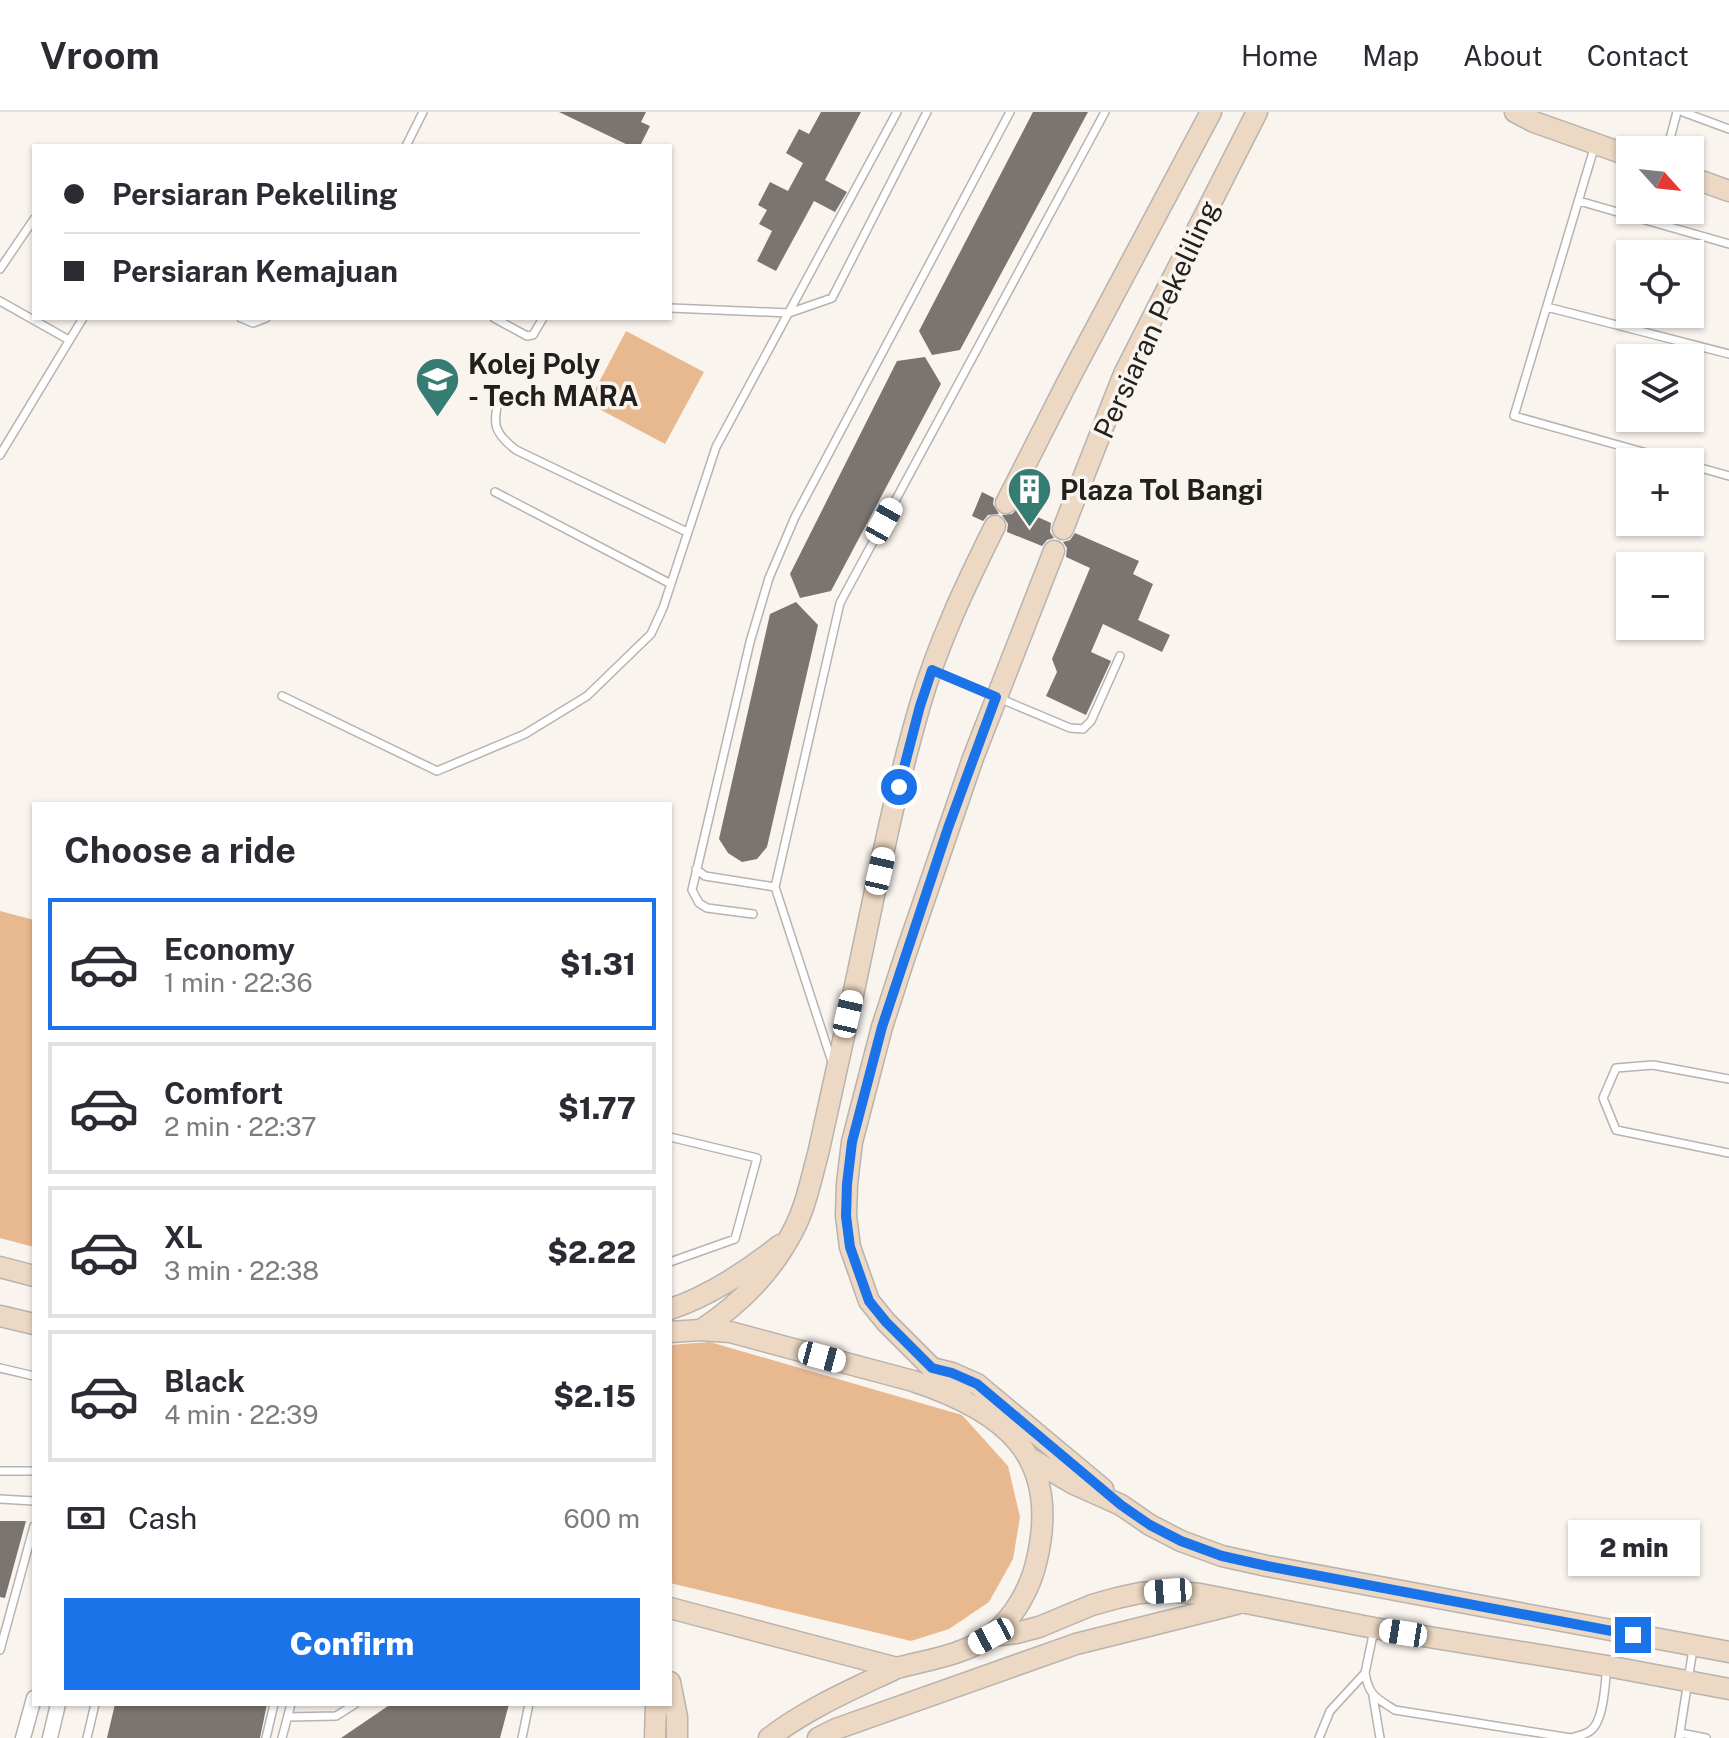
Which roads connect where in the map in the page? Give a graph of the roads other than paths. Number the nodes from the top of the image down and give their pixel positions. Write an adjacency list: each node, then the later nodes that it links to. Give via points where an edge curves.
1 (423, 112): 13 (lane)
2 (897, 112): 25 (lane)
3 (927, 112): 25 (lane, via 832,298)
4 (1010, 112): 49 (lane, via 795,517 769,578)
5 (1105, 112): 50 (lane, via 840,603)
6 (1211, 112): 39 (main road, Persiaran Pekeliling)
7 (1257, 112): 41 (main road, Persiaran Pekeliling, via 1124,374)
8 (1515, 112): 10 (main road)
9 (1680, 112): 11 (lane); 12 (lane)
10 (1536, 117): 14 (main road)
11 (1729, 129)
12 (1672, 136)
13 (407, 144)
14 (1596, 144): 15 (main road); 18 (lane)
15 (1616, 151)
16 (1704, 182): 17 (main road)
17 (1729, 191)
18 (1579, 201): 20 (lane); 23 (lane)
19 (32, 222): 21 (lane)
20 (1729, 244)
21 (0, 269)
22 (0, 301): 26 (lane)
23 (1547, 307): 32 (lane); 34 (lane, via 1514,416)
24 (672, 308): 25 (lane)
25 (789, 313): 42 (lane, via 716,447)
26 (32, 319)
27 (34, 320): 31 (lane)
28 (82, 320): 31 (lane)
29 (498, 320): 30 (lane, via 527,336)
30 (542, 320)
31 (69, 340): 35 (lane)
32 (1729, 354)
33 (500, 392): 42 (lane, via 496,430 516,450)
34 (1629, 448)
35 (1, 451)
36 (1704, 469): 37 (lane)
37 (1729, 476)
38 (495, 492): 44 (lane)
39 (1006, 503)
40 (995, 526): 46 (main road)
41 (1063, 529)
42 (687, 532): 44 (lane)
43 (1054, 551): 48 (main road)
44 (671, 584): 47 (lane, via 651,634 587,696 525,734 437,771)
45 (1120, 656): 48 (lane, via 1083,729)
46 (932, 670): 48 (lane); 52 (main road, via 893,814)
47 (282, 696)
48 (996, 697): 66 (main road, via 882,1027 852,1142 847,1184 850,1247 869,1301)
49 (696, 869): 50 (lane, via 705,876); 51 (lane, via 692,890 699,903)
50 (775, 887): 52 (lane)
51 (753, 914)
52 (836, 1072): 56 (main road, via 809,1189)
53 (1729, 1079): 55 (lane, via 1653,1065 1616,1068 1603,1098 1616,1130)
54 (672, 1137): 57 (lane, via 757,1158 735,1239)
55 (1729, 1153)
56 (790, 1237): 60 (main road, via 710,1291); 63 (main road, via 759,1283)
57 (672, 1261)
58 (0, 1267): 59 (main road)
59 (32, 1275)
60 (672, 1308)
61 (0, 1316): 62 (main road)
62 (32, 1324)
63 (701, 1330): 64 (main road); 68 (main road, via 730,1332)
64 (672, 1332)
65 (0, 1368): 67 (lane)
66 (932, 1368): 68 (main road); 74 (main road, via 977,1384)
67 (32, 1376)
68 (964, 1400): 69 (main road, via 997,1421)
69 (1031, 1459): 74 (main road); 79 (main road, via 1043,1514 1034,1572 1021,1599)
70 (0, 1471): 71 (lane)
71 (32, 1471)
72 (0, 1499): 73 (lane)
73 (32, 1501)
74 (1121, 1505): 80 (main road, via 1181,1541 1222,1556)
75 (32, 1533): 81 (lane)
76 (1243, 1602): 78 (main road); 79 (main road, via 1168,1591 1140,1593 1039,1627); 109 (main road, via 1076,1644)
77 (672, 1609): 84 (main road)
78 (1374, 1628): 83 (main road); 85 (lane)
79 (991, 1636): 84 (main road)
80 (1694, 1646): 82 (main road); 86 (lane)
81 (0, 1650)
82 (1729, 1652)
83 (1607, 1666): 86 (main road); 89 (lane, via 1596,1725 1571,1738 1395,1710)
84 (897, 1668): 108 (main road, via 815,1708)
85 (1365, 1673): 89 (lane); 110 (lane, via 1330,1711)
86 (1688, 1682): 87 (main road); 99 (lane)
87 (1729, 1689)
88 (672, 1692): 107 (main road)
89 (1373, 1696): 111 (lane)
90 (32, 1705): 100 (street)
91 (58, 1706): 101 (street)
92 (95, 1706): 102 (lane)
93 (274, 1706): 103 (lane)
94 (291, 1706): 98 (lane)
95 (352, 1706): 98 (lane, via 336,1716)
96 (529, 1706): 105 (lane)
97 (656, 1706): 106 (main road)
98 (288, 1717): 104 (lane)
99 (1680, 1736): 112 (lane)
100 (23, 1738)
101 (50, 1738)
102 (87, 1738)
103 (266, 1738)
104 (282, 1738)
105 (522, 1738)
106 (655, 1738)
107 (677, 1738)
108 (769, 1738)
109 (818, 1738)
110 (1319, 1738)
111 (1380, 1738)
112 (1706, 1738)

